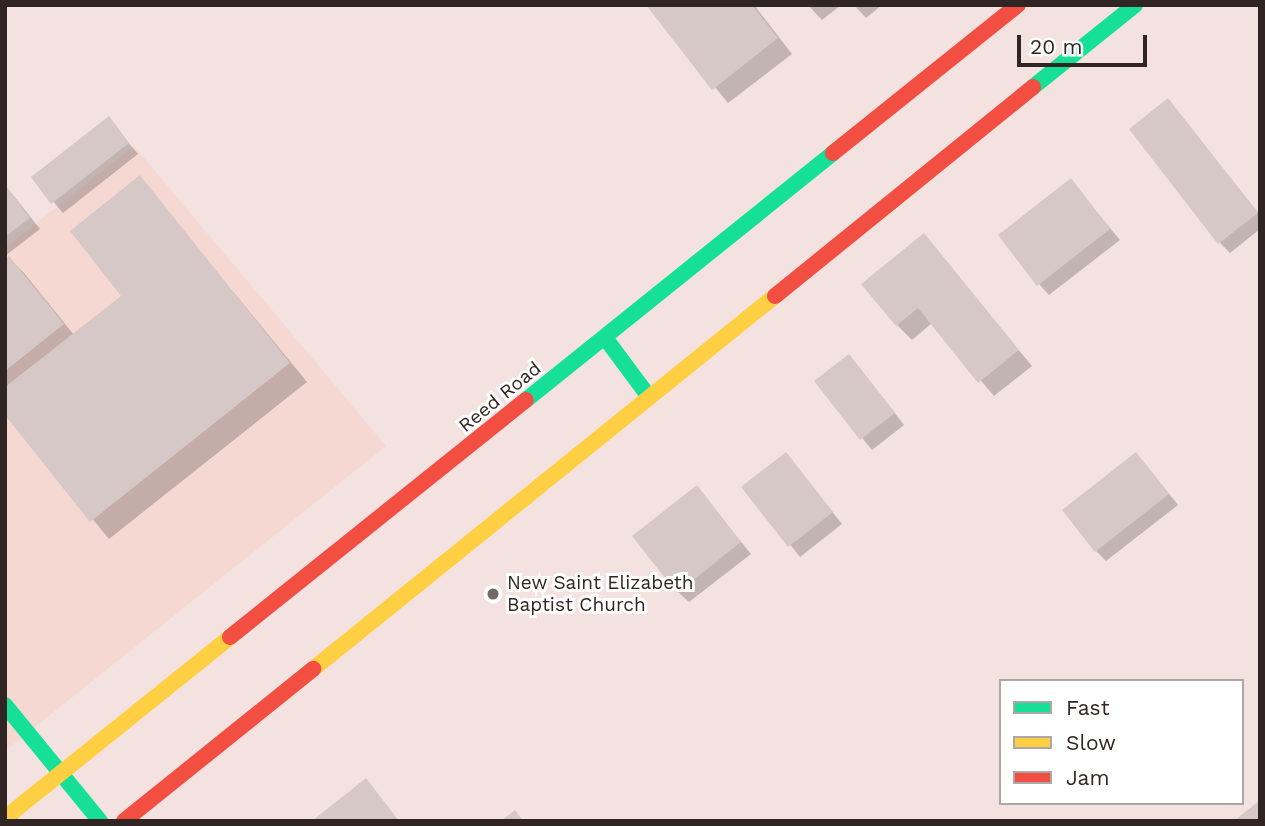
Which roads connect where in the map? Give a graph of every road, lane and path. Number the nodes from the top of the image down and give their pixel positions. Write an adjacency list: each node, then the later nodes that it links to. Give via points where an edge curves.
1 (1018, 5): 3 (street, Reed Road)
2 (1135, 5): 4 (street)
3 (606, 339): 4 (street); 6 (street, Reed Road)
4 (649, 397): 9 (street)
5 (5, 705): 6 (street)
6 (61, 774): 7 (street, Reed Road); 8 (street)
7 (7, 818)
8 (100, 821)
9 (124, 821)

